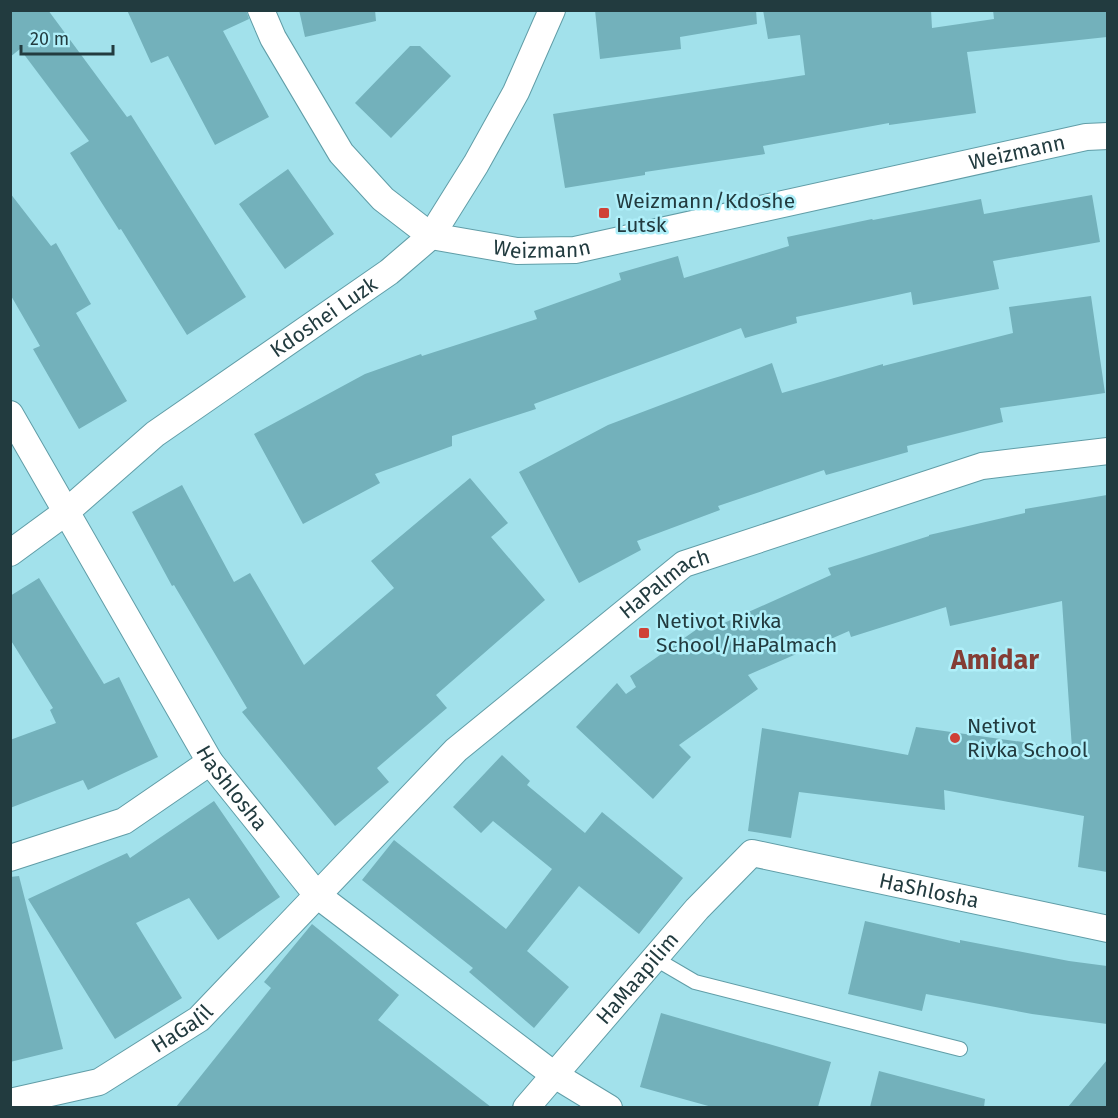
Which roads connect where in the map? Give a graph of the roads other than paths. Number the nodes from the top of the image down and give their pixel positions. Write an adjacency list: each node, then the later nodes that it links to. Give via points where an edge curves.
1 (261, 10): 4 (street, Weizmann, via 273,38 341,153 383,199)
2 (552, 10): 4 (street, Kdoshei Luzk, via 516,92)
3 (1107, 136): 4 (street, Weizmann, via 1086,137 575,250 517,251)
4 (431, 236): 7 (street, Kdoshei Luzk, via 389,272 155,434)
5 (10, 414): 7 (street, HaShlosha)
6 (1107, 451): 12 (street, HaPalmach, via 982,466 684,564 456,750)
7 (66, 512): 8 (street, Kdoshei Luzk); 9 (street, HaShlosha)
8 (10, 553)
9 (210, 762): 11 (street, via 124,821); 12 (street, HaShlosha)
10 (752, 853): 13 (street, HaShlosha); 14 (street, HaMaapilim)
11 (10, 858)
12 (317, 895): 16 (street, HaShlosha); 17 (street, HaGalil, via 199,1019 99,1082)
13 (1107, 929)
14 (654, 958): 15 (lane, via 695,982); 16 (street, HaMaapilim)
15 (960, 1049)
16 (553, 1074): 18 (street, HaMaapilim); 19 (street, HaShlosha)
17 (10, 1102)
18 (526, 1107)
19 (609, 1107)

